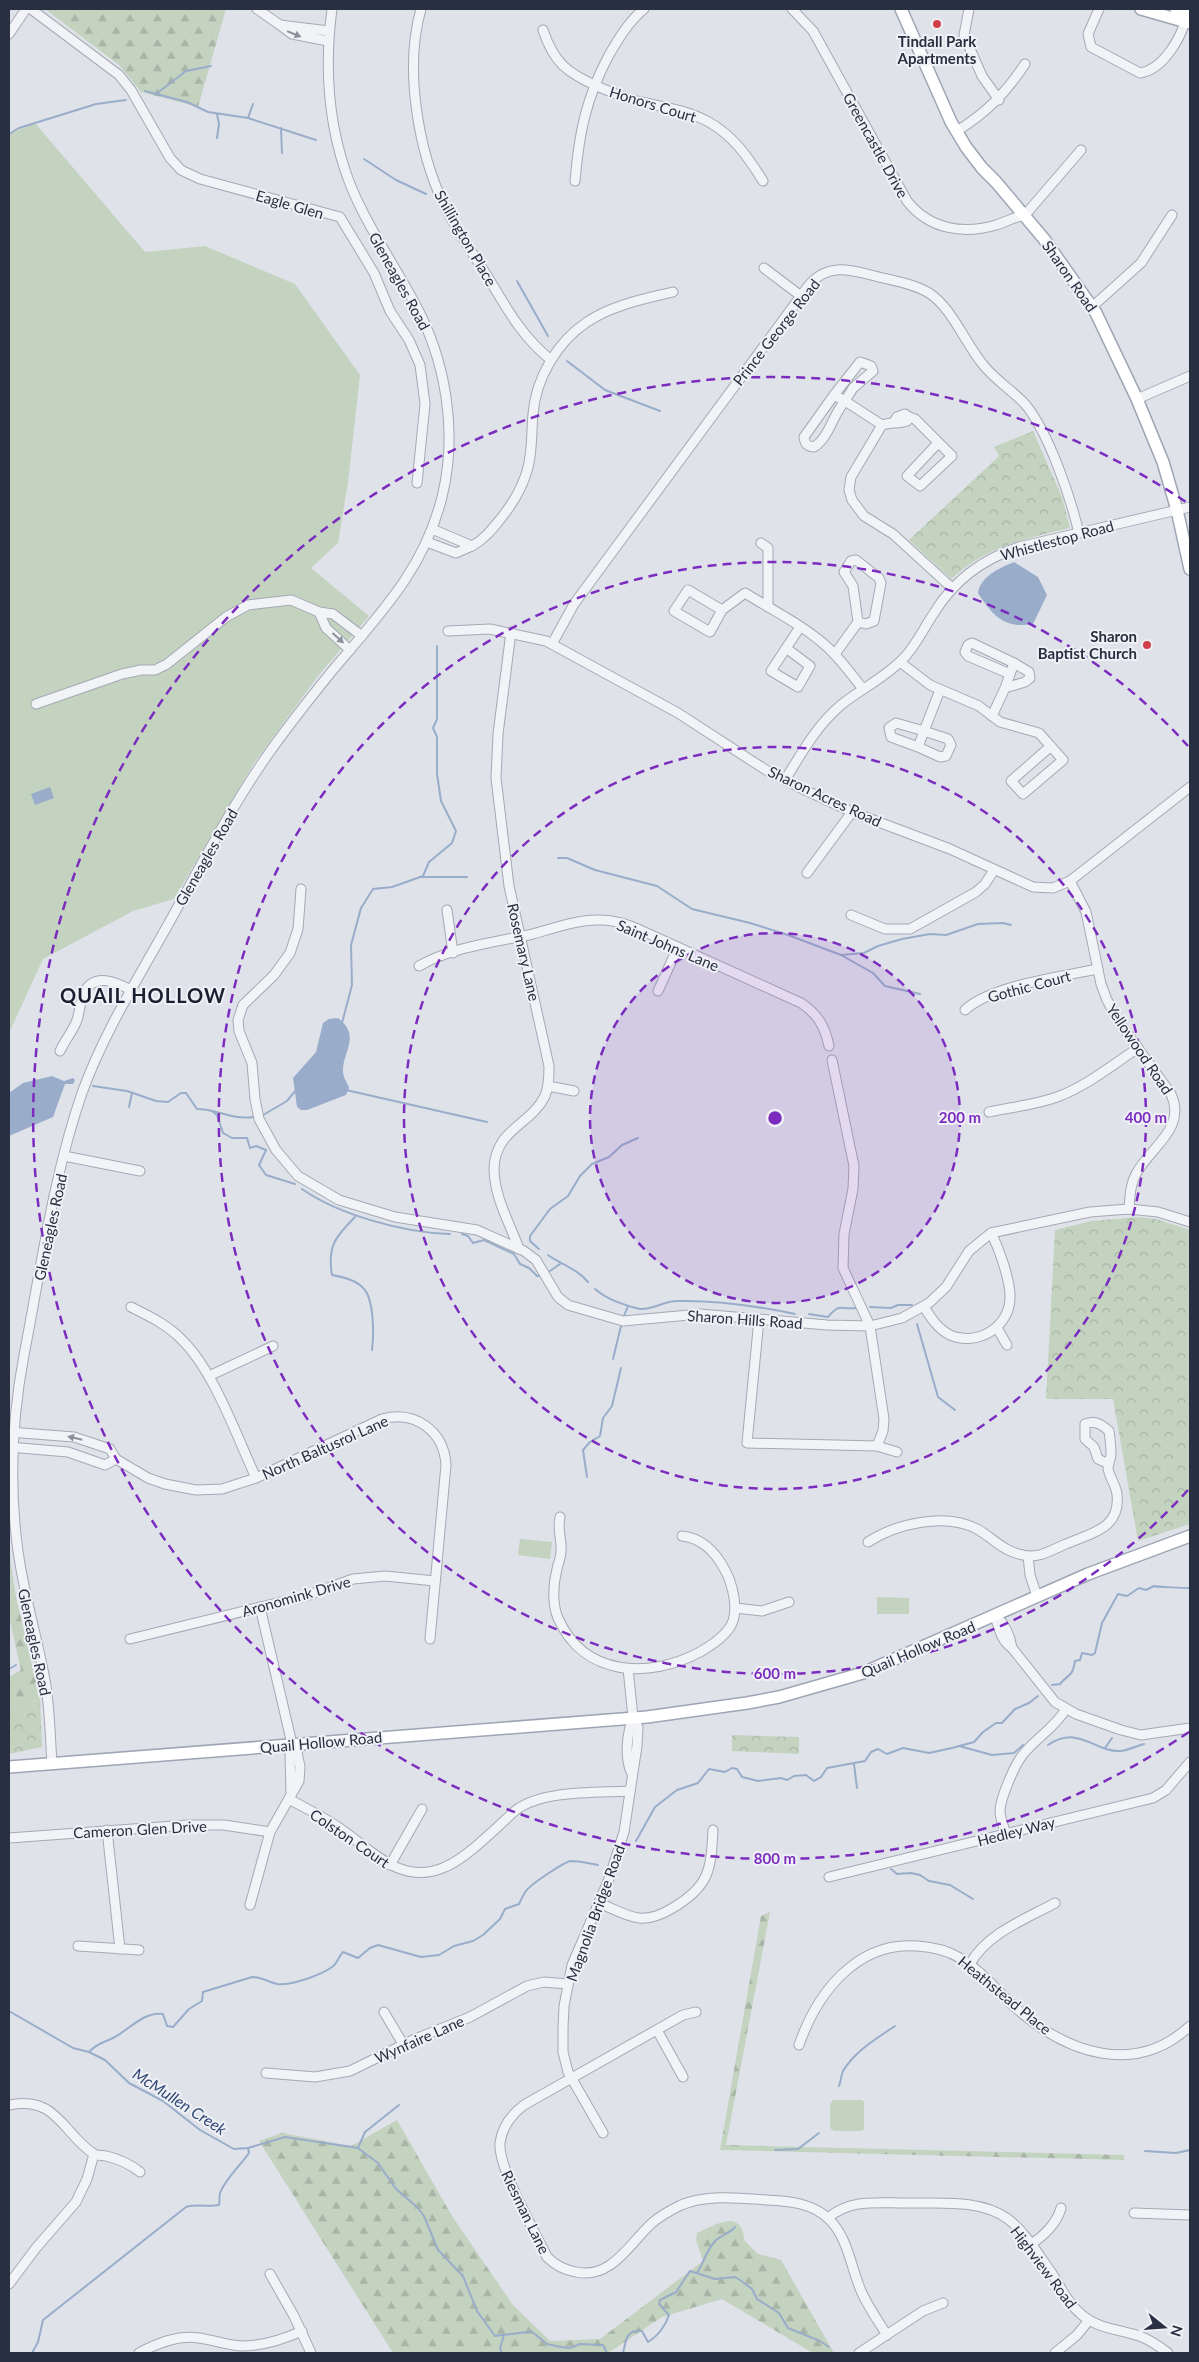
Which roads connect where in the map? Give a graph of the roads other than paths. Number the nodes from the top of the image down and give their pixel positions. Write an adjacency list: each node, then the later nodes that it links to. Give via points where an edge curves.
1 (26, 9): 17 (street)
2 (31, 9): 39 (street, Eagle Glen, via 119,75 170,158 181,170 200,179 340,217 374,273 390,311 420,365 425,404)
3 (257, 9): 14 (street)
4 (332, 9): 16 (street, Gleneagles Road)
5 (421, 9): 32 (street, Shillington Place, via 414,50 414,79 424,149 435,184 448,212 526,338)
6 (644, 9): 20 (street, via 623,31)
7 (792, 9): 26 (street, Greencastle Drive, via 813,31 902,193 918,212 936,225 963,230 985,228)
8 (969, 9): 21 (street, via 964,35 982,76)
9 (1099, 9): 13 (street, via 1088,34 1091,47 1140,74 1155,68 1180,36)
10 (1141, 9): 13 (main road)
11 (1176, 9): 13 (main road)
12 (901, 12): 22 (main road, Sharon Road)
13 (1189, 16)
14 (280, 25): 16 (street); 18 (street, one-way to 18, via 292,34)
15 (543, 30): 20 (street, Honors Court, via 551,52 560,64)
16 (329, 31): 18 (street, Gleneagles Road)
17 (9, 34)
18 (328, 41): 42 (street, Gleneagles Road, via 327,78 331,112 348,180 367,222 415,303 441,370 449,443 443,493)
19 (1025, 64): 21 (street)
20 (594, 85): 24 (street, via 581,127); 25 (street, Honors Court, via 628,99 677,109 707,121 739,146)
21 (999, 100): 22 (street, via 979,118)
22 (957, 131): 26 (main road, Sharon Road, via 982,168)
23 (1081, 150): 26 (street)
24 (575, 181)
25 (763, 181)
26 (1025, 215): 31 (main road, Sharon Road)
27 (1172, 215): 31 (street, via 1141,264)
28 (764, 268): 30 (street)
29 (673, 292): 32 (street, via 624,305 588,321 568,338)
30 (801, 296): 43 (street, Prince George Road, via 820,275 842,268 923,290 936,298 981,362 1033,415 1068,492); 57 (street, Prince George Road, via 574,604)
31 (1092, 307): 35 (main road, Sharon Road)
32 (551, 360): 46 (street, via 534,404 531,456 522,484 490,532)
33 (1190, 376): 35 (street)
34 (834, 395): 36 (street); 36 (street, via 860,362 871,366 873,371 853,388); 36 (street, via 804,437 805,444 814,448 820,444 836,410)
35 (1138, 399): 41 (main road, Sharon Road)
36 (844, 401): 37 (street)
37 (882, 425): 38 (street, via 899,424 909,417 915,419); 48 (street, via 851,477 849,490 852,500 864,516 893,534)
38 (938, 443): 38 (street, via 952,456 920,486 907,476)
39 (417, 483)
40 (1190, 507): 41 (street, Whistlestop Road)
41 (1178, 510): 43 (street, Whistlestop Road); 47 (main road, Sharon Road)
42 (432, 529): 44 (street, Gleneagles Road); 46 (street)
43 (1079, 533): 48 (street, Whistlestop Road, via 1001,554 974,569)
44 (427, 542): 46 (street, via 456,552); 56 (street, Gleneagles Road, via 404,585)
45 (761, 543): 49 (street, via 768,548)
46 (472, 546)
47 (1190, 569)
48 (952, 588): 61 (street, Whistlestop Road)
49 (768, 607): 50 (street, via 745,593); 53 (street)
50 (722, 610): 50 (street, via 710,632 674,611 688,590)
51 (319, 612): 56 (street, via 333,614); 59 (street, one-way to 59, via 326,628); 67 (street, via 291,600 248,605 226,617 155,670 122,674)
52 (858, 622): 52 (street, via 853,586 844,572 847,564 856,560 881,583 874,621); 60 (street)
53 (800, 627): 58 (street); 60 (street)
54 (448, 631): 55 (street, Sharon Acres Road, via 490,629)
55 (512, 632): 57 (street, Sharon Acres Road); 81 (street, Rosemary Lane, via 498,734 496,778 506,869)
56 (362, 636): 59 (street, Gleneagles Road)
57 (552, 644): 72 (street, Sharon Acres Road, via 678,712)
58 (786, 648): 58 (street, via 771,671 798,687 810,666)
59 (350, 650): 86 (street, Gleneagles Road, via 291,722 250,782)
60 (835, 654): 65 (street)
61 (900, 662): 65 (street, Whistlestop Road); 66 (street)
62 (1014, 663): 63 (street); 63 (street, via 972,643 966,648 968,656); 64 (street, via 1029,672 1030,678)
63 (1010, 674): 64 (street)
64 (1005, 688): 68 (street)
65 (863, 689): 72 (street, Whistlestop Road, via 823,723)
66 (940, 690): 68 (street, via 979,706); 69 (street)
67 (36, 704)
68 (996, 719): 70 (street, via 1039,732)
69 (924, 731): 71 (street); 71 (street, via 948,739 952,745 946,756 940,757); 71 (street, via 896,723 889,728 891,737)
70 (1052, 746): 70 (street, via 1063,760 1023,794 1011,780)
71 (918, 747)
72 (785, 780): 74 (street, Sharon Acres Road)
73 (1190, 787): 77 (street, Sharon Acres Road)
74 (852, 812): 75 (street, Sharon Acres Road, via 950,849); 76 (street)
75 (994, 870): 77 (street, Sharon Acres Road, via 1040,888 1053,888); 80 (street, via 976,892 910,929 885,930)
76 (807, 873)
77 (1070, 882): 85 (street, Yellowood Road, via 1086,912)
78 (301, 889): 101 (street, Sharon Hills Road, via 298,930 290,953 274,975 243,1005 238,1020 239,1032 252,1063 259,1120 276,1150 298,1176 339,1200 395,1217 477,1230)
79 (447, 910): 83 (street)
80 (851, 915)
81 (520, 937): 82 (street, Saint Johns Lane, via 600,920 626,924); 83 (street, Saint Johns Lane); 93 (street, Rosemary Lane, via 549,1060)
82 (678, 947): 87 (street); 89 (street, Saint Johns Lane, via 807,1006 822,1024)
83 (453, 953): 84 (street, Saint Johns Lane)
84 (419, 966)
85 (1098, 969): 88 (street, Gothic Court, via 989,995); 90 (street, Yellowood Road, via 1113,1012)
86 (131, 990): 91 (street, via 111,980 91,984 84,993 78,1019); 96 (street, Gleneagles Road, via 100,1048)
87 (658, 991)
88 (964, 1010)
89 (829, 1046)
90 (1138, 1048): 95 (street, via 1062,1095); 98 (street, Yellowood Road, via 1171,1094 1176,1112 1169,1132 1135,1175)
91 (60, 1051)
92 (832, 1060): 105 (street, via 854,1166 844,1234 843,1268)
93 (548, 1086): 94 (street); 101 (street, Rosemary Lane, via 539,1106 508,1133 495,1160 499,1196)
94 (574, 1091)
95 (989, 1112)
96 (64, 1156): 97 (street); 110 (street, Gleneagles Road, via 22,1364)
97 (140, 1171)
98 (1129, 1209): 99 (street, Sharon Hills Road, via 1158,1212); 100 (street, Sharon Hills Road, via 1090,1212)
99 (1190, 1222)
100 (992, 1234): 103 (street, Sharon Hills Road, via 969,1251 946,1287); 106 (street, via 1010,1296 1008,1309)
101 (519, 1248): 104 (street, Sharon Hills Road, via 536,1260 565,1304 604,1317 631,1322 700,1314)
102 (131, 1307): 109 (street, via 181,1338)
103 (924, 1307): 105 (street, Sharon Hills Road, via 902,1318); 106 (street, via 941,1329 951,1335 976,1339)
104 (759, 1319): 105 (street, Sharon Hills Road); 111 (street, via 747,1443)
105 (870, 1326): 111 (street, via 884,1419)
106 (997, 1328): 107 (street)
107 (1007, 1345)
108 (272, 1346): 109 (street)
109 (209, 1376): 116 (street)
110 (12, 1432): 112 (street, Gleneagles Road); 114 (street, North Baltusrol Lane, one-way to 110, via 110,1449 74,1437)
111 (877, 1446): 113 (street)
112 (11, 1447): 114 (street, via 68,1452 105,1465); 136 (street, Gleneagles Road, via 18,1552 45,1682)
113 (897, 1452)
114 (116, 1459): 116 (street, North Baltusrol Lane, via 148,1478 180,1488 222,1489)
115 (1109, 1464): 115 (street, via 1112,1456 1109,1431 1101,1424 1085,1424 1085,1439 1094,1447 1098,1459); 121 (street, via 1117,1494 1115,1511 1109,1522 1098,1532 1043,1554)
116 (256, 1478): 122 (street, North Baltusrol Lane, via 382,1419 402,1416 422,1423 439,1439 446,1458)
117 (560, 1518): 130 (street, via 558,1530 562,1551 553,1588 557,1617 586,1655 610,1666)
118 (682, 1536): 126 (street, via 701,1542 714,1554 726,1571)
119 (1190, 1536): 123 (main road, Quail Hollow Road, via 1127,1558)
120 (868, 1542): 121 (street, via 896,1528 928,1522 956,1523 978,1530 1009,1551)
121 (1028, 1556): 123 (street)
122 (435, 1580): 125 (street, Aronomink Drive, via 370,1576); 128 (street, North Baltusrol Lane)
123 (1037, 1596): 127 (main road, Quail Hollow Road)
124 (789, 1602): 126 (street, via 762,1611)
125 (260, 1608): 129 (street, Aronomink Drive); 134 (street)
126 (735, 1608): 130 (street, via 733,1622 723,1636 701,1651 670,1666)
127 (995, 1616): 131 (street, via 1007,1645 1055,1702); 132 (main road, Quail Hollow Road, via 863,1673 819,1686 731,1706)
128 (430, 1638)
129 (130, 1639)
130 (628, 1669): 132 (street)
131 (1066, 1709): 133 (street, via 1141,1735); 144 (street, via 1017,1764 1001,1804)
132 (633, 1718): 134 (main road, Quail Hollow Road); 138 (street, Magnolia Bridge Road, via 628,1760 632,1774)
133 (1190, 1728)
134 (292, 1744): 136 (main road, Quail Hollow Road); 139 (street)
135 (1190, 1762): 144 (street, Hedley Way, via 1166,1790 1153,1798)
136 (52, 1763): 137 (main road, Quail Hollow Road)
137 (9, 1767)
138 (629, 1791): 146 (street, Colston Court, via 538,1799 516,1810 445,1868 418,1873); 148 (street, Magnolia Bridge Road, via 624,1832)
139 (290, 1796): 143 (street); 146 (street, Colston Court)
140 (422, 1809): 146 (street)
141 (107, 1830): 143 (street, Cameron Glen Drive, via 209,1824); 145 (street, Cameron Glen Drive); 152 (street)
142 (713, 1830): 148 (street, via 709,1872 699,1889 683,1902 661,1914 644,1918 629,1916)
143 (270, 1832): 150 (street)
144 (1006, 1834): 147 (street, Hedley Way)
145 (9, 1838)
146 (390, 1865)
147 (829, 1877)
148 (599, 1903): 155 (street, Magnolia Bridge Road, via 572,1966)
149 (1055, 1903): 154 (street, via 991,1940)
150 (250, 1905)
151 (78, 1946): 152 (street)
152 (120, 1949): 153 (street)
153 (139, 1950)
154 (970, 1964): 158 (street, Heathstead Place, via 1029,2018 1068,2043 1090,2052 1123,2055 1148,2051 1172,2040); 161 (street, Heathstead Place, via 930,1946 896,1946 878,1950 851,1965 834,1982 810,2018)
155 (568, 1984): 160 (street, Wynfaire Lane, via 544,1982 527,1986 470,2017); 164 (street, Magnolia Bridge Road, via 563,2013 563,2052)
156 (384, 2012): 160 (street)
157 (696, 2012): 159 (street, Riesman Lane, via 683,2015)
158 (1190, 2026)
159 (657, 2030): 163 (street); 164 (street, Riesman Lane)
160 (403, 2044): 162 (street, Wynfaire Lane, via 359,2068 336,2075 315,2077)
161 (799, 2045)
162 (266, 2073)
163 (683, 2077)
164 (572, 2078): 166 (street, Magnolia Bridge Road); 172 (street, Riesman Lane, via 513,2113 500,2142 503,2165 547,2257 554,2264 583,2274 601,2270 652,2223 682,2204 704,2199 798,2202)
165 (9, 2105): 167 (street, via 25,2103 55,2114)
166 (603, 2133)
167 (94, 2154): 168 (street, via 126,2162); 175 (street, via 76,2202)
168 (140, 2172)
169 (1061, 2208): 173 (street, via 1057,2220)
170 (1134, 2213): 171 (street)
171 (1190, 2215)
172 (828, 2218): 173 (street, Highview Road, via 845,2206 863,2203 968,2205 988,2209 1008,2220); 179 (street, Riesman Lane, via 844,2241 861,2292)
173 (1030, 2244): 177 (street, Highview Road, via 1067,2299)
174 (270, 2274): 178 (street)
175 (9, 2284)
176 (943, 2303): 179 (street, via 923,2311)
177 (1088, 2320): 183 (street, via 1077,2335); 184 (street, Highview Road, via 1141,2337)
178 (302, 2331): 180 (street, via 275,2342 253,2346 177,2338); 181 (street)
179 (887, 2335): 182 (street)
180 (139, 2353)
181 (311, 2353)
182 (859, 2353)
183 (1054, 2353)
184 (1168, 2353)

